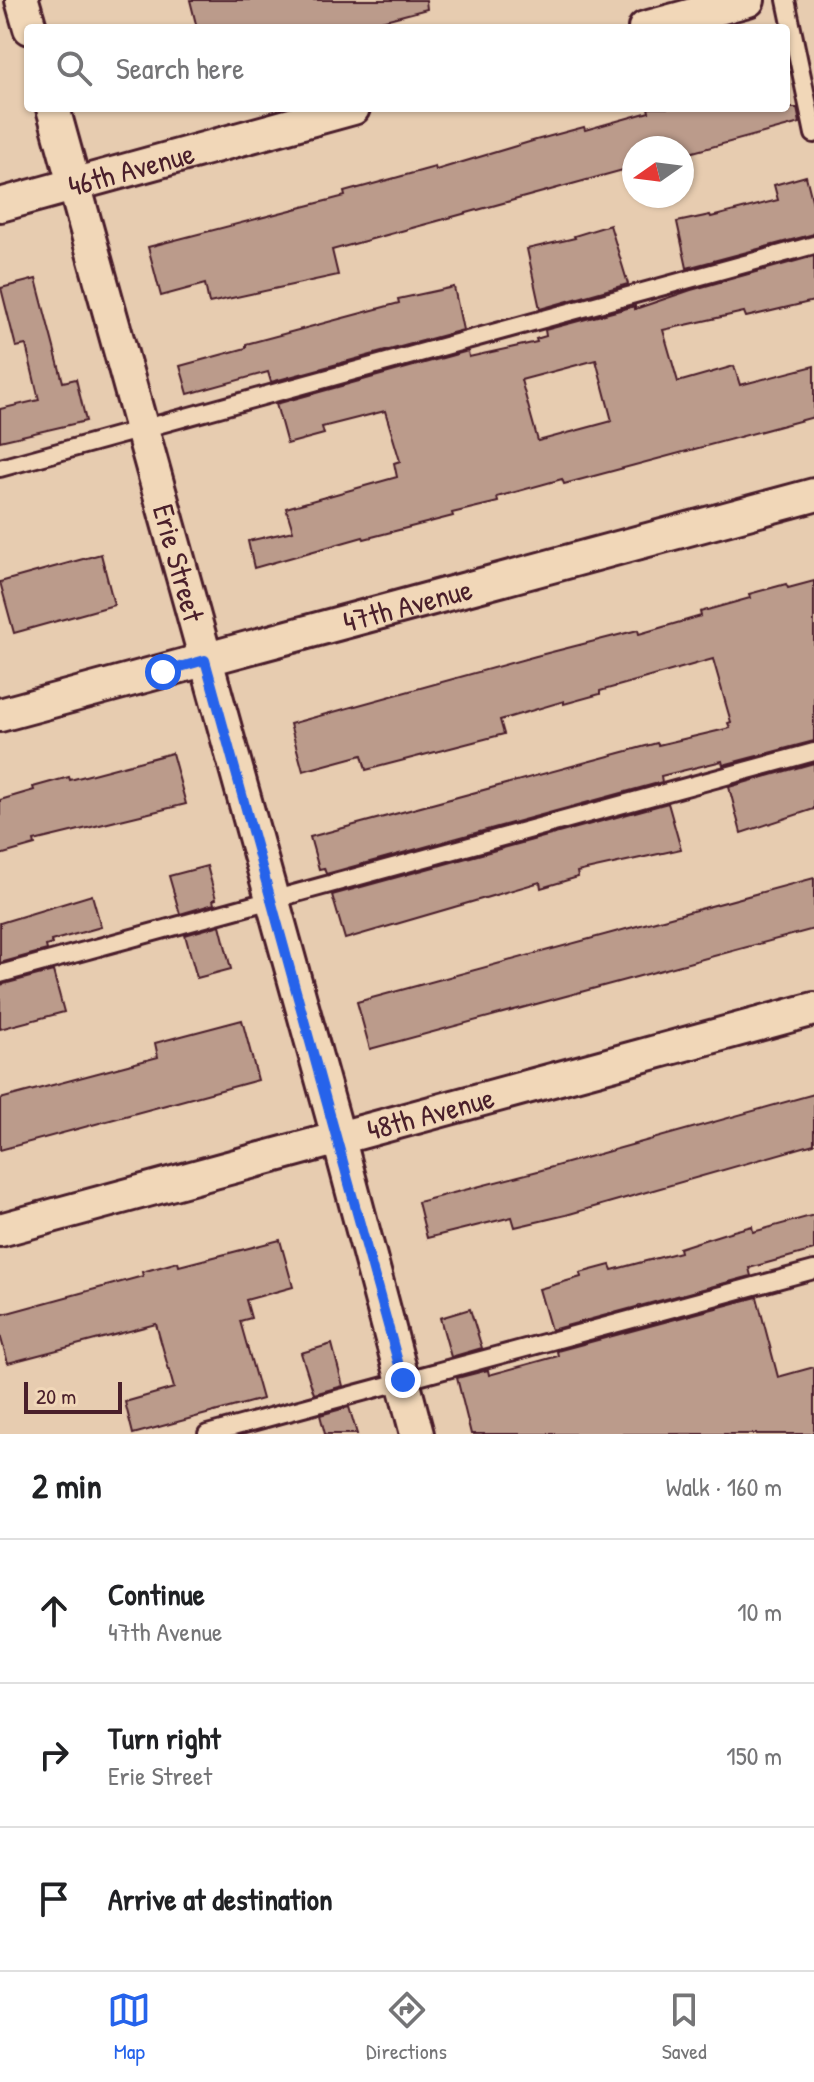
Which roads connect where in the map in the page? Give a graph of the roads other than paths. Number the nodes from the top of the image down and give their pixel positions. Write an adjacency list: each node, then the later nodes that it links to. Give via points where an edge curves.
1 (22, 0): 4 (street)
2 (748, 0): 5 (street)
3 (786, 0): 8 (lane)
4 (29, 24)
5 (660, 24)
6 (54, 112): 9 (street, Erie Street)
7 (338, 112): 9 (street, 46th Avenue)
8 (814, 134)
9 (75, 184): 10 (street, 46th Avenue); 12 (street, Erie Street)
10 (0, 205)
11 (814, 245): 12 (lane)
12 (141, 429): 13 (lane); 15 (street, Erie Street)
13 (0, 468)
14 (814, 495): 15 (street, 47th Avenue)
15 (205, 660): 16 (street, 47th Avenue); 18 (street, Erie Street)
16 (0, 715)
17 (814, 752): 18 (lane)
18 (272, 900): 19 (lane); 21 (street, Erie Street)
19 (0, 974)
20 (814, 1009): 21 (street, 48th Avenue)
21 (339, 1140): 22 (street, 48th Avenue); 24 (street, Erie Street)
22 (0, 1230)
23 (814, 1270): 24 (lane)
24 (403, 1380): 25 (lane); 26 (street, Erie Street)
25 (207, 1434)
26 (417, 1434)

